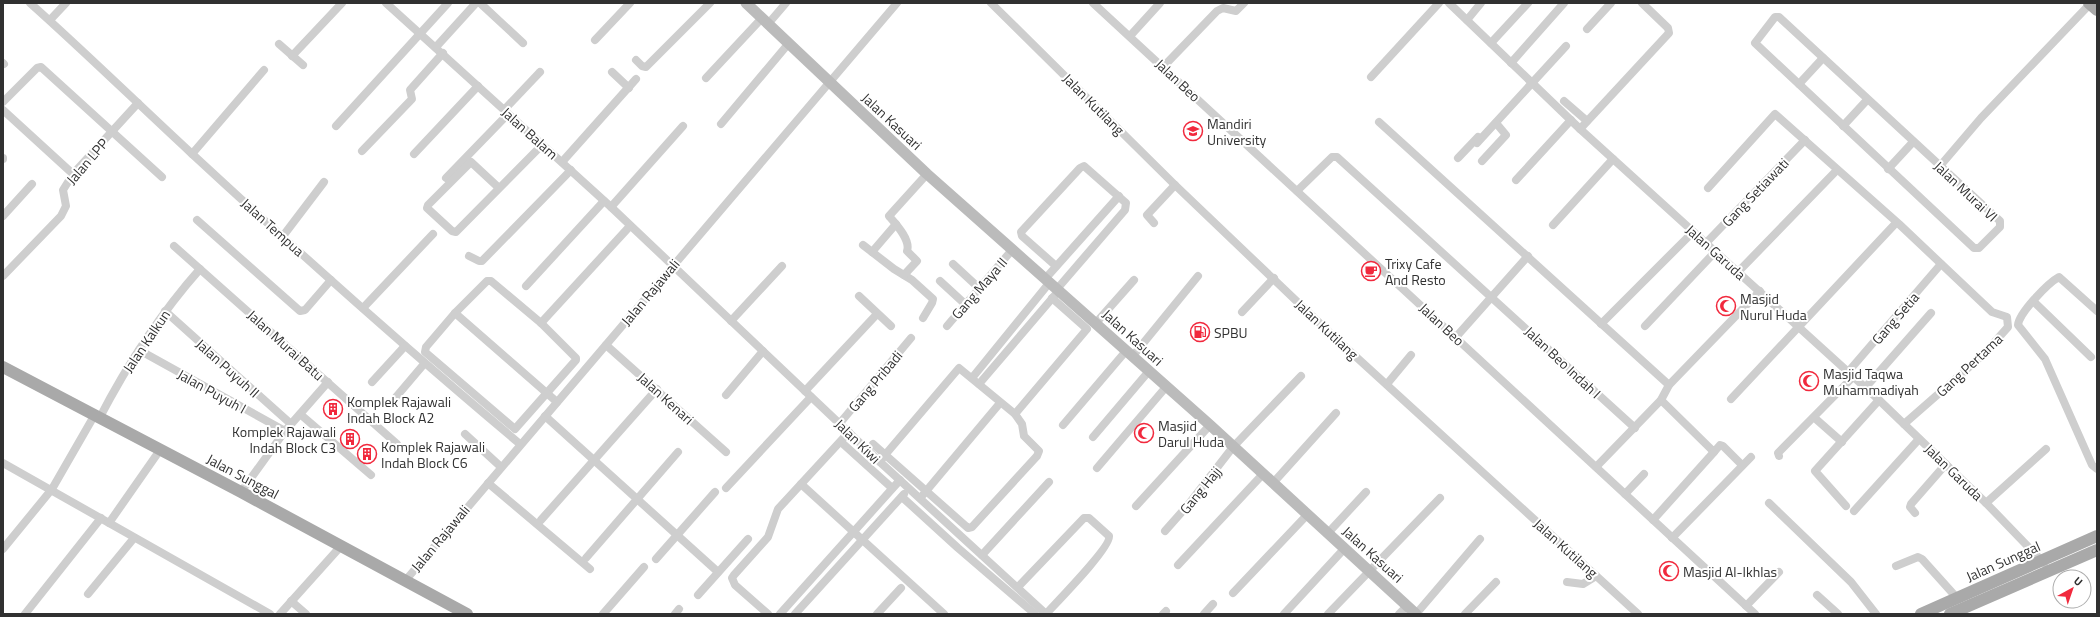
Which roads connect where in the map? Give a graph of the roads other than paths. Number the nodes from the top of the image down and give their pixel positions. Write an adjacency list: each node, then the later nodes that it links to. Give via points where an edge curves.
1 (30, 3): 25 (street, Jalan Tempua)
2 (66, 3): 25 (street)
3 (342, 3): 39 (street)
4 (448, 3): 29 (street)
5 (476, 3): 37 (street)
6 (480, 3): 32 (street)
7 (630, 3): 31 (street)
8 (710, 3): 41 (street, via 646,66 642,66)
9 (786, 3): 27 (street)
10 (897, 3): 52 (street, Jalan Rajawali)
11 (991, 3): 93 (street, Jalan Kutilang)
12 (1093, 3): 30 (street, Jalan Beo)
13 (1160, 3): 30 (street)
14 (1244, 3): 44 (street, via 1236,11 1223,8 1217,12)
15 (1439, 3): 48 (street)
16 (1449, 3): 26 (street, Jalan Garuda)
17 (1481, 3): 26 (street)
18 (1528, 3): 34 (street)
19 (1564, 3): 42 (street)
20 (1611, 3): 28 (street)
21 (1642, 3): 63 (street, via 1669,32)
22 (388, 4): 29 (street, Jalan Balam)
23 (748, 4): 27 (street, Jalan Kasuari)
24 (2092, 6): 83 (street, via 1981,118)
25 (50, 20): 59 (street, Jalan Tempua)
26 (1466, 20): 34 (street, Jalan Garuda)
27 (765, 21): 33 (street, Jalan Kasuari); 49 (street)
28 (1587, 29)
29 (420, 33): 37 (street, Jalan Balam); 67 (street)
30 (1130, 36): 44 (street, Jalan Beo)
31 (595, 40)
32 (523, 43)
33 (789, 43): 52 (street, Jalan Kasuari); 66 (street)
34 (1491, 43): 42 (street, Jalan Garuda)
35 (279, 44): 39 (street)
36 (1566, 46): 51 (street)
37 (436, 47): 38 (street, Jalan Balam)
38 (442, 53): 54 (street, Jalan Balam); 76 (street, via 410,90 412,99)
39 (292, 56): 43 (street)
40 (1823, 58): 53 (street); 53 (street, Jalan Murai VI, via 1779,18 1774,18 1755,43); 56 (street, Jalan Murai VI)
41 (636, 60)
42 (1511, 63): 51 (street, Jalan Garuda)
43 (303, 65)
44 (1163, 67): 96 (street, Jalan Beo)
45 (264, 70): 77 (street)
46 (540, 72): 61 (street)
47 (612, 72): 55 (street)
48 (1371, 77)
49 (706, 78)
50 (636, 79): 55 (street)
51 (1531, 82): 62 (street, Jalan Garuda); 65 (street); 79 (street)
52 (829, 83): 88 (street, Jalan Kasuari); 121 (street, Jalan Rajawali)
53 (1798, 84): 69 (street, Jalan Murai VI)
54 (478, 86): 61 (street, Jalan Balam); 78 (street)
55 (629, 88): 82 (street)
56 (1867, 100): 69 (street); 73 (street, Jalan Murai VI)
57 (1564, 101): 63 (street)
58 (3, 102): 71 (street, via 41,67)
59 (138, 103): 71 (street, Jalan LPP); 77 (street, Jalan Tempua)
60 (3, 110): 87 (street)
61 (506, 112): 75 (street, Jalan Balam); 98 (street)
62 (1571, 120): 70 (street, Jalan Garuda); 90 (street)
63 (1587, 121): 70 (street)
64 (1380, 122): 118 (street)
65 (1496, 123): 74 (street); 81 (street, via 1506,135)
66 (721, 124)
67 (336, 126)
68 (683, 126): 100 (street)
69 (1843, 126): 84 (street, Jalan Murai VI)
70 (1580, 129): 80 (street, Jalan Garuda)
71 (112, 133): 87 (street, Jalan LPP); 89 (street)
72 (1805, 140): 86 (street); 95 (street, via 1775,114); 111 (street, Gang Setiawati)
73 (1913, 142): 83 (street, Jalan Murai VI); 84 (street)
74 (1477, 143)
75 (542, 145): 82 (street, Jalan Balam); 94 (street)
76 (362, 151)
77 (192, 154): 110 (street, Jalan Tempua)
78 (414, 154)
79 (1458, 158)
80 (1613, 159): 106 (street); 108 (street, Jalan Garuda)
81 (1482, 161)
82 (562, 162): 85 (street, Jalan Balam)
83 (1940, 166): 84 (street, Jalan Murai VI, via 2001,223 2000,227 1976,249)
84 (1888, 169)
85 (571, 170): 99 (street, Jalan Balam); 117 (street, via 486,257 479,261)
86 (1837, 170): 120 (street); 125 (street)
87 (73, 174): 127 (street, Jalan LPP, via 63,190 65,212)
88 (927, 174): 104 (street, via 889,216); 114 (street, Jalan Kasuari)
89 (162, 177)
90 (1516, 180)
91 (324, 182): 110 (street)
92 (32, 184): 101 (street)
93 (1175, 185): 103 (street, via 1147,216); 129 (street, Jalan Kutilang)
94 (499, 188): 94 (street, via 454,233 427,208 470,162)
95 (1708, 188)
96 (1297, 191): 138 (street, Jalan Beo Indah I, via 1335,156); 157 (street, Jalan Beo)
97 (1119, 196): 123 (street); 123 (street, via 1081,166 1022,231 1022,236); 135 (street, via 1126,203 1125,210)
98 (426, 199)
99 (604, 201): 100 (street, Jalan Balam); 133 (street)
100 (611, 207): 107 (street, Jalan Balam)
101 (3, 216)
102 (197, 220): 130 (street, via 300,311 305,310)
103 (1154, 223)
104 (896, 224): 115 (street); 126 (street, via 908,240 907,251 917,261)
105 (1895, 224): 156 (street)
106 (1554, 225)
107 (630, 226): 121 (street, Jalan Balam); 150 (street)
108 (1693, 232): 111 (street, Jalan Garuda); 152 (street)
109 (433, 234): 141 (street)
110 (283, 236): 130 (street, Jalan Tempua)
111 (1706, 243): 116 (street, Jalan Garuda)
112 (863, 244): 115 (street)
113 (174, 246): 124 (street, Jalan Murai Batu)
114 (1012, 250): 134 (street, Gang Maya II); 135 (street, Jalan Kasuari)
115 (872, 252): 126 (street)
116 (1715, 252): 125 (street, Jalan Garuda); 155 (street)
117 (469, 256)
118 (1528, 256): 138 (street); 152 (street)
119 (953, 264): 134 (street)
120 (1941, 264): 169 (street, Gang Setia); 197 (street, Gang Pertama, via 1992,312 2007,317 2008,327 1984,354)
121 (671, 266): 149 (street, Jalan Kiwi); 159 (street, Jalan Rajawali)
122 (782, 266): 149 (street)
123 (1056, 266): 135 (street)
124 (200, 269): 142 (street, Jalan Kalkun); 172 (street, Jalan Murai Batu)
125 (1738, 272): 136 (street, Jalan Garuda)
126 (904, 275): 148 (street, via 933,300)
127 (3, 276)
128 (1198, 276): 163 (street)
129 (1274, 278): 144 (street); 175 (street, Jalan Kutilang)
130 (331, 280): 141 (street, Jalan Tempua)
131 (1134, 280): 151 (street)
132 (940, 281): 140 (street)
133 (526, 286)
134 (979, 288): 140 (street, Gang Maya II)
135 (1052, 288): 151 (street, Jalan Kasuari); 171 (street); 174 (street); 191 (street, via 1087,329)
136 (1760, 291): 156 (street, Jalan Garuda); 176 (street)
137 (859, 296): 147 (street)
138 (1492, 296): 157 (street); 200 (street, Jalan Beo Indah I)
139 (2033, 301): 143 (street, via 2060,277); 165 (street); 228 (street, via 2020,317 2018,328 2045,358 2092,465)
140 (965, 304): 154 (street, Gang Maya II)
141 (363, 308): 160 (street, Jalan Tempua)
142 (165, 311): 161 (street, Jalan Kalkun); 196 (street, Jalan Puyuh II)
143 (2097, 311)
144 (1242, 312)
145 (455, 313): 150 (street, via 483,283 489,281); 180 (street); 180 (street, via 426,347 425,352 512,428 518,428)
146 (1931, 313): 178 (street)
147 (877, 314): 153 (street); 182 (street)
148 (922, 318)
149 (731, 321): 162 (street, Jalan Kiwi)
150 (541, 324): 180 (street, via 576,358)
151 (1095, 324): 163 (street, Jalan Kasuari)
152 (1601, 324): 176 (street)
153 (891, 326)
154 (947, 326)
155 (1645, 326)
156 (1800, 328): 169 (street, Jalan Garuda); 184 (street)
157 (1456, 337): 226 (street, Jalan Beo)
158 (911, 338): 195 (street, Gang Pribadi)
159 (606, 345): 179 (street, Jalan Kenari); 187 (street, Jalan Rajawali)
160 (405, 346): 166 (street, Jalan Tempua); 173 (street)
161 (139, 350): 193 (street, Jalan Kalkun); 201 (street, Jalan Puyuh I)
162 (763, 351): 181 (street); 182 (street, Jalan Kiwi)
163 (1129, 354): 168 (street, Jalan Kasuari); 198 (street)
164 (1411, 355): 175 (street)
165 (2091, 357)
166 (424, 364): 183 (street); 209 (street, Jalan Tempua)
167 (3, 367): 193 (main road, Jalan Sunggal)
168 (1149, 371): 177 (street, Jalan Kasuari); 204 (street)
169 (1850, 375): 178 (street, Jalan Garuda); 218 (street, Gang Setia, via 1778,453)
170 (1301, 376): 211 (street, Gang Hajj)
171 (972, 378): 174 (street); 217 (street, via 959,368)
172 (328, 382): 190 (street); 208 (street, Jalan Murai Batu)
173 (372, 382)
174 (979, 384): 188 (street)
175 (1386, 384): 285 (street, Jalan Kutilang)
176 (1669, 385): 185 (street)
177 (1166, 387): 199 (street, Jalan Kasuari); 227 (street)
178 (1865, 388): 186 (street, Jalan Garuda)
179 (657, 389): 215 (street, Jalan Kenari); 220 (street)
180 (547, 393): 187 (street)
181 (726, 394)
182 (808, 394): 195 (street, Jalan Kiwi); 237 (street)
183 (396, 397)
184 (1731, 399)
185 (1662, 400): 200 (street); 216 (street)
186 (1879, 400): 197 (street, Jalan Garuda); 207 (street)
187 (557, 402): 192 (street, Jalan Rajawali)
188 (1000, 403): 191 (street); 243 (street)
189 (1336, 413): 235 (street)
190 (300, 414): 196 (street); 229 (street)
191 (1015, 414): 243 (street, via 1022,424 1024,436 1039,451 972,527 964,527)
192 (544, 416): 209 (street, Jalan Rajawali); 220 (street)
193 (96, 417): 213 (main road, Jalan Sunggal); 239 (street, Jalan Kalkun)
194 (1817, 420): 207 (street)
195 (840, 423): 202 (street, Jalan Kiwi)
196 (291, 424): 201 (street)
197 (1904, 424): 205 (street, Jalan Garuda)
198 (1063, 425)
199 (1210, 425): 211 (street, Jalan Kasuari); 252 (street)
200 (1635, 428): 226 (street)
201 (285, 431): 241 (street)
202 (849, 432): 206 (street); 221 (street, Jalan Kiwi)
203 (465, 434): 225 (street)
204 (1093, 437)
205 (1919, 439): 223 (street, Jalan Garuda); 254 (street)
206 (841, 442): 236 (street); 238 (street)
207 (1842, 442): 253 (street, via 1815,471)
208 (397, 444)
209 (520, 444): 225 (street, Jalan Rajawali)
210 (873, 444): 217 (street)
211 (1233, 447): 230 (street, Jalan Kasuari); 262 (street, Gang Hajj)
212 (2046, 449): 251 (street)
213 (160, 450): 241 (main road, Jalan Sunggal); 260 (street)
214 (678, 452): 247 (street)
215 (726, 452)
216 (1714, 452): 224 (street, via 1719,446 1723,446); 259 (street)
217 (885, 455): 221 (street); 243 (street)
218 (1779, 456)
219 (1751, 457): 224 (street)
220 (595, 460): 247 (street); 258 (street)
221 (880, 462): 232 (street, Jalan Kiwi)
222 (3, 463): 239 (street)
223 (1946, 464): 251 (street, Jalan Garuda); 255 (street, via 1911,504)
224 (1742, 465): 266 (street)
225 (501, 467): 233 (street, Jalan Rajawali)
226 (1596, 467): 245 (street, Jalan Beo)
227 (1097, 468)
228 (2097, 469)
229 (371, 474)
230 (1263, 474): 235 (street, Jalan Kasuari); 277 (street)
231 (1644, 474): 245 (street)
232 (900, 480): 238 (street); 240 (street, Jalan Kiwi)
233 (488, 482): 281 (street); 286 (street, Jalan Rajawali)
234 (1049, 482): 274 (street)
235 (1272, 483): 256 (street, Jalan Kasuari)
236 (801, 484): 261 (street); 307 (street, via 776,513 768,537 732,578 735,585)
237 (726, 488)
238 (892, 488): 261 (street)
239 (52, 489): 257 (street); 272 (street, Jalan Kalkun)
240 (909, 489): 246 (street); 249 (street, Jalan Kiwi)
241 (241, 492): 270 (main road, Jalan Sunggal)
242 (715, 492): 264 (street)
243 (926, 492): 249 (street)
244 (1366, 492): 263 (street)
245 (1625, 494): 259 (street, Jalan Beo)
246 (902, 497): 269 (street); 312 (street)
247 (639, 498): 264 (street); 275 (street)
248 (1440, 498): 282 (street)
249 (919, 499): 274 (street, Jalan Kiwi)
250 (1769, 503): 322 (street, via 1851,582)
251 (1986, 503): 278 (street, Jalan Garuda)
252 (1136, 506)
253 (1846, 506)
254 (1854, 511)
255 (1915, 513)
256 (1307, 515): 263 (street, Jalan Kasuari); 291 (street)
257 (101, 518): 260 (street); 301 (street)
258 (541, 520)
259 (1653, 520): 266 (street, Jalan Beo)
260 (109, 523): 265 (street)
261 (852, 532): 269 (street); 308 (street)
262 (1165, 532)
263 (1328, 533): 273 (street, Jalan Kasuari)
264 (679, 534): 276 (street); 283 (street)
265 (134, 538): 292 (street); 302 (street)
266 (1672, 538): 299 (street, Jalan Beo)
267 (748, 539): 283 (street)
268 (1480, 539): 318 (street)
269 (861, 541): 309 (street); 311 (street)
270 (341, 546): 286 (main road, Jalan Sunggal); 296 (street)
271 (2091, 546): 278 (main road, Jalan Sunggal)
272 (3, 549)
273 (1344, 549): 282 (street, Jalan Kasuari); 315 (street)
274 (982, 555): 289 (street, Jalan Kiwi)
275 (586, 558)
276 (656, 559)
277 (1178, 565)
278 (2045, 565): 295 (main road, Jalan Sunggal); 324 (main road, Jalan Sunggal)
279 (1896, 566): 295 (street, via 1918,557 1922,558)
280 (644, 567): 306 (street)
281 (590, 569)
282 (1371, 571): 298 (street, Jalan Kasuari); 316 (street)
283 (718, 572): 293 (street)
284 (1779, 572): 299 (street)
285 (1596, 576): 288 (street, via 1583,584); 320 (street, Jalan Kutilang)
286 (404, 581): 305 (main road, Jalan Sunggal)
287 (1496, 582): 319 (street)
288 (1567, 582)
289 (1018, 587): 313 (street, Jalan Kiwi); 313 (street, via 1084,518 1089,518 1109,536 1109,542)
290 (901, 588): 310 (street)
291 (1233, 593)
292 (88, 594)
293 (698, 595)
294 (1817, 595): 300 (street)
295 (1956, 598): 323 (main road, Jalan Sunggal)
296 (292, 601): 303 (street); 304 (street)
297 (1213, 604): 314 (street)
298 (1407, 606): 317 (street); 318 (street, Jalan Kasuari)
299 (1746, 606): 321 (street, Jalan Beo)
300 (1836, 613)
301 (25, 614)
302 (270, 614)
303 (280, 614)
304 (306, 614)
305 (467, 614)
306 (603, 614)
307 (768, 614)
308 (780, 614)
309 (795, 614)
310 (877, 614)
311 (944, 614)
312 (1035, 614)
313 (1046, 614)
314 (1204, 614)
315 (1284, 614)
316 (1328, 614)
317 (1399, 614)
318 (1416, 614)
319 (1465, 614)
320 (1638, 614)
321 (1755, 614)
322 (1876, 614)
323 (1921, 614)
324 (1950, 614)

